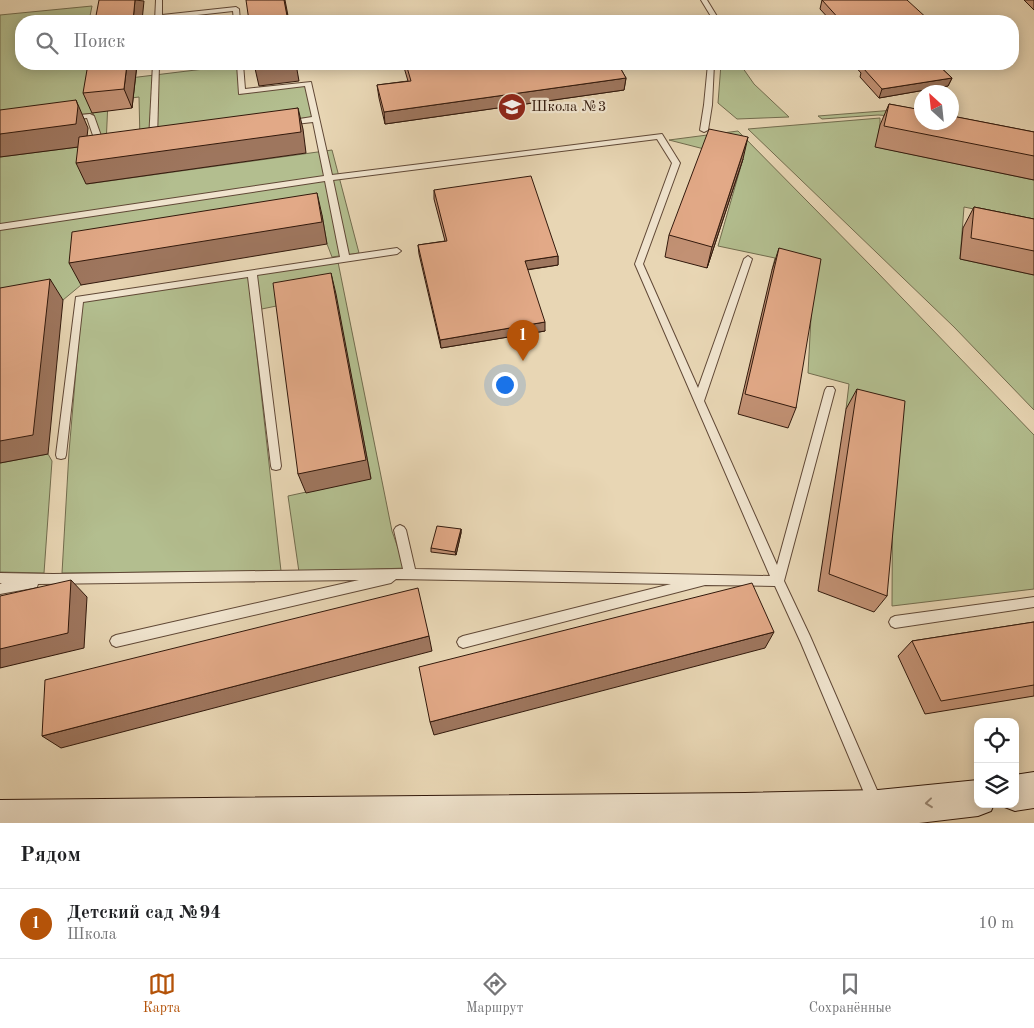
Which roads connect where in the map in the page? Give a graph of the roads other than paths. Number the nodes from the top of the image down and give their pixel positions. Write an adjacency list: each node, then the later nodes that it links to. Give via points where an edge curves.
1 (159, 0): 3 (lane)
2 (704, 0): 6 (lane)
3 (158, 15)
4 (189, 15): 5 (lane, via 236,9)
5 (236, 15)
6 (713, 15)
7 (155, 70): 14 (lane, via 149,142)
8 (240, 70): 10 (lane, via 242,92 308,84)
9 (711, 70): 13 (lane)
10 (316, 118): 12 (lane); 16 (lane)
11 (63, 119): 15 (lane, via 90,116 101,148)
12 (278, 124)
13 (704, 130)
14 (162, 140)
15 (114, 147)
16 (329, 178): 17 (lane); 19 (lane); 23 (lane, via 659,136 676,163 639,264)
17 (0, 227)
18 (397, 251): 19 (lane)
19 (344, 258): 21 (lane)
20 (748, 259): 23 (lane)
21 (252, 272): 24 (lane, via 79,299); 25 (lane)
22 (830, 390): 31 (lane)
23 (699, 401): 31 (lane)
24 (61, 455)
25 (276, 466)
26 (400, 530): 27 (lane)
27 (410, 574): 29 (lane); 30 (lane); 35 (lane)
28 (0, 578): 29 (lane)
29 (53, 579): 32 (lane)
30 (714, 579): 31 (lane); 36 (lane)
31 (778, 581): 40 (lane)
32 (0, 589)
33 (1034, 602): 34 (lane)
34 (895, 622)
35 (116, 641)
36 (463, 642)
37 (1034, 790): 38 (main road)
38 (1019, 792)
39 (974, 798): 40 (main road, one-way to 40)
40 (878, 809): 41 (main road)
41 (0, 819)

